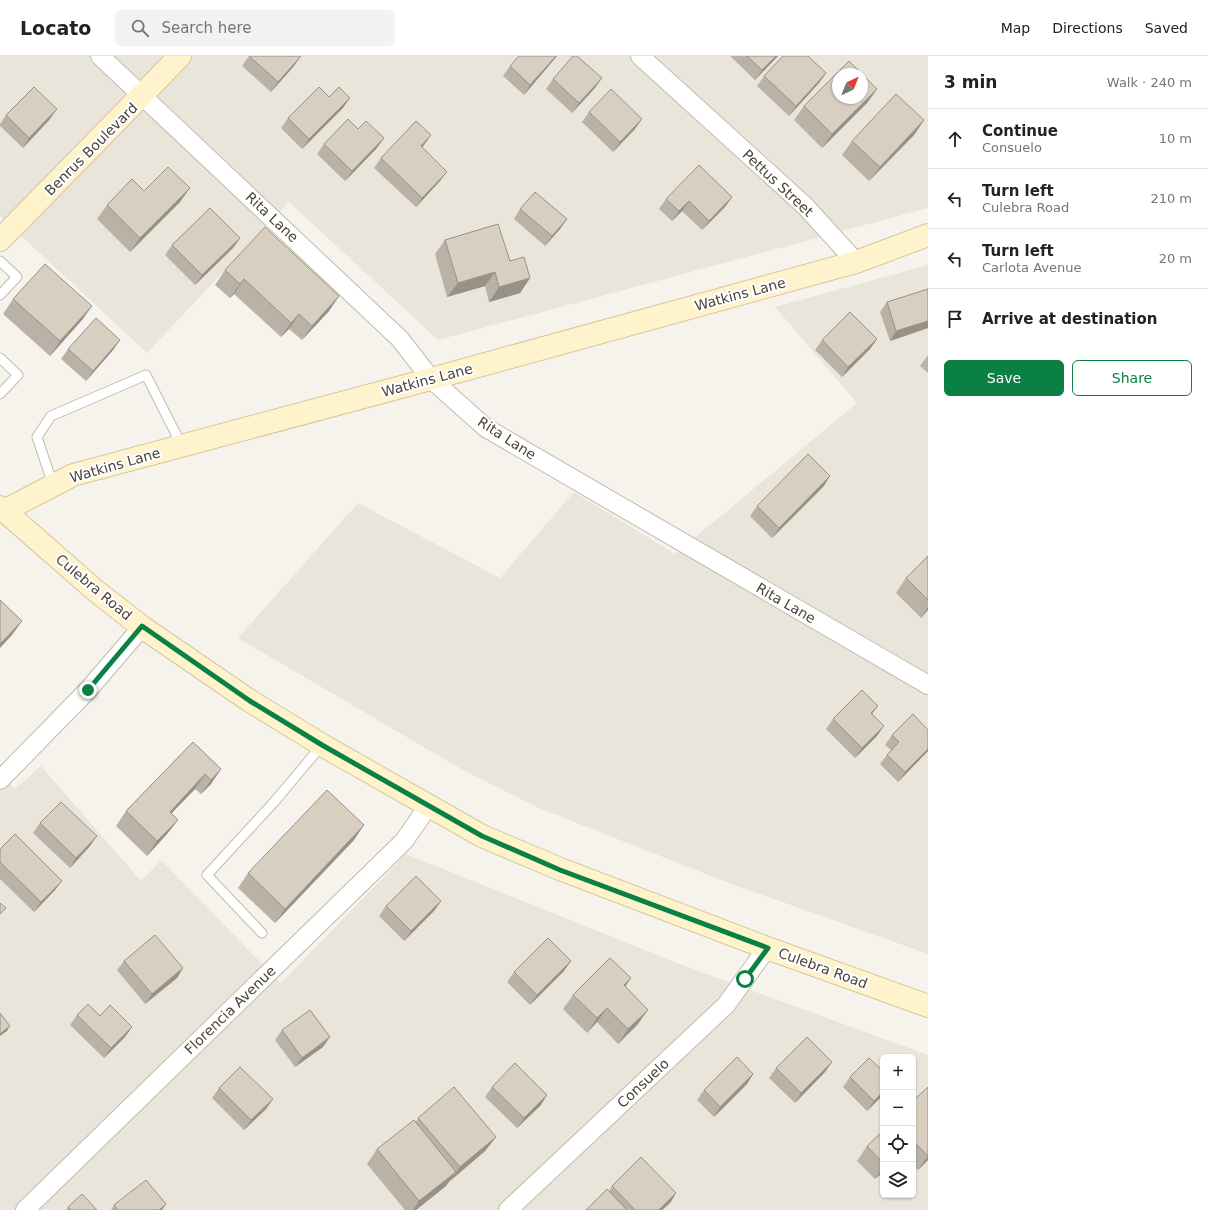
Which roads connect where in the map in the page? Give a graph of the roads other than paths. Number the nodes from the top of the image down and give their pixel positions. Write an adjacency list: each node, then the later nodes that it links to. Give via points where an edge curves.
1 (100, 56): 4 (street, Rita Lane)
2 (180, 56): 4 (street, Benrus Boulevard)
3 (640, 56): 8 (street, Pettus Street, via 805,206)
4 (143, 95): 6 (street, Benrus Boulevard); 11 (street, Rita Lane, via 400,339)
5 (928, 235): 8 (street)
6 (0, 240)
7 (0, 261): 9 (lane, via 17,277)
8 (856, 262): 11 (street, Watkins Lane)
9 (0, 295)
10 (0, 358): 12 (lane, via 18,375)
11 (431, 379): 13 (street, Watkins Lane); 17 (street, Rita Lane, via 486,428)
12 (0, 394)
13 (182, 446): 14 (street, Watkins Lane, via 73,475); 14 (lane, via 146,375 51,416 37,437)
14 (53, 485): 15 (street, Watkins Lane)
15 (2, 509): 16 (street, Culebra Road, via 96,591)
16 (142, 626): 18 (street, Culebra Road, via 250,701); 19 (street, via 88,690)
17 (928, 685)
18 (322, 745): 20 (street, Culebra Road); 21 (lane, via 208,875)
19 (0, 780)
20 (429, 805): 22 (street, Culebra Road, via 482,836 560,870); 24 (street, Florencia Avenue, via 404,841)
21 (262, 933)
22 (768, 948): 23 (street, Culebra Road); 25 (street, Consuelo, via 726,1004)
23 (928, 1006)
24 (25, 1210)
25 (508, 1210)

